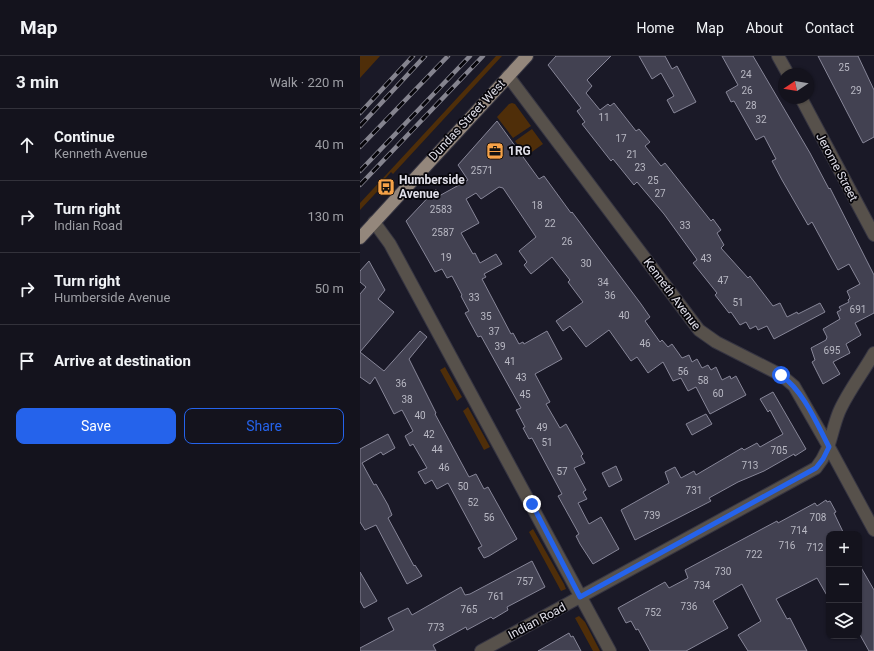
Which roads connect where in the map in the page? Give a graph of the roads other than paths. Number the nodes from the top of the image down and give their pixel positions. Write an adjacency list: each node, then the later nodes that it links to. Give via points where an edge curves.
1 (526, 56): 4 (main road, Dundas Street West)
2 (778, 56): 3 (street)
3 (785, 68)
4 (508, 76): 6 (main road, Dundas Street West); 10 (street, Kenneth Avenue, via 699,330 716,342 788,380 804,401)
5 (804, 104): 7 (street, Jerome Street)
6 (374, 222): 8 (main road, Dundas Street West); 12 (street, via 394,251)
7 (874, 235)
8 (360, 238)
9 (874, 353): 10 (street, Indian Road, via 839,411)
10 (829, 447): 11 (street, Kenneth Avenue); 12 (street, Indian Road, via 816,468)
11 (874, 530)
12 (580, 597): 13 (street, Indian Road); 14 (street)
13 (481, 651)
14 (610, 651)

